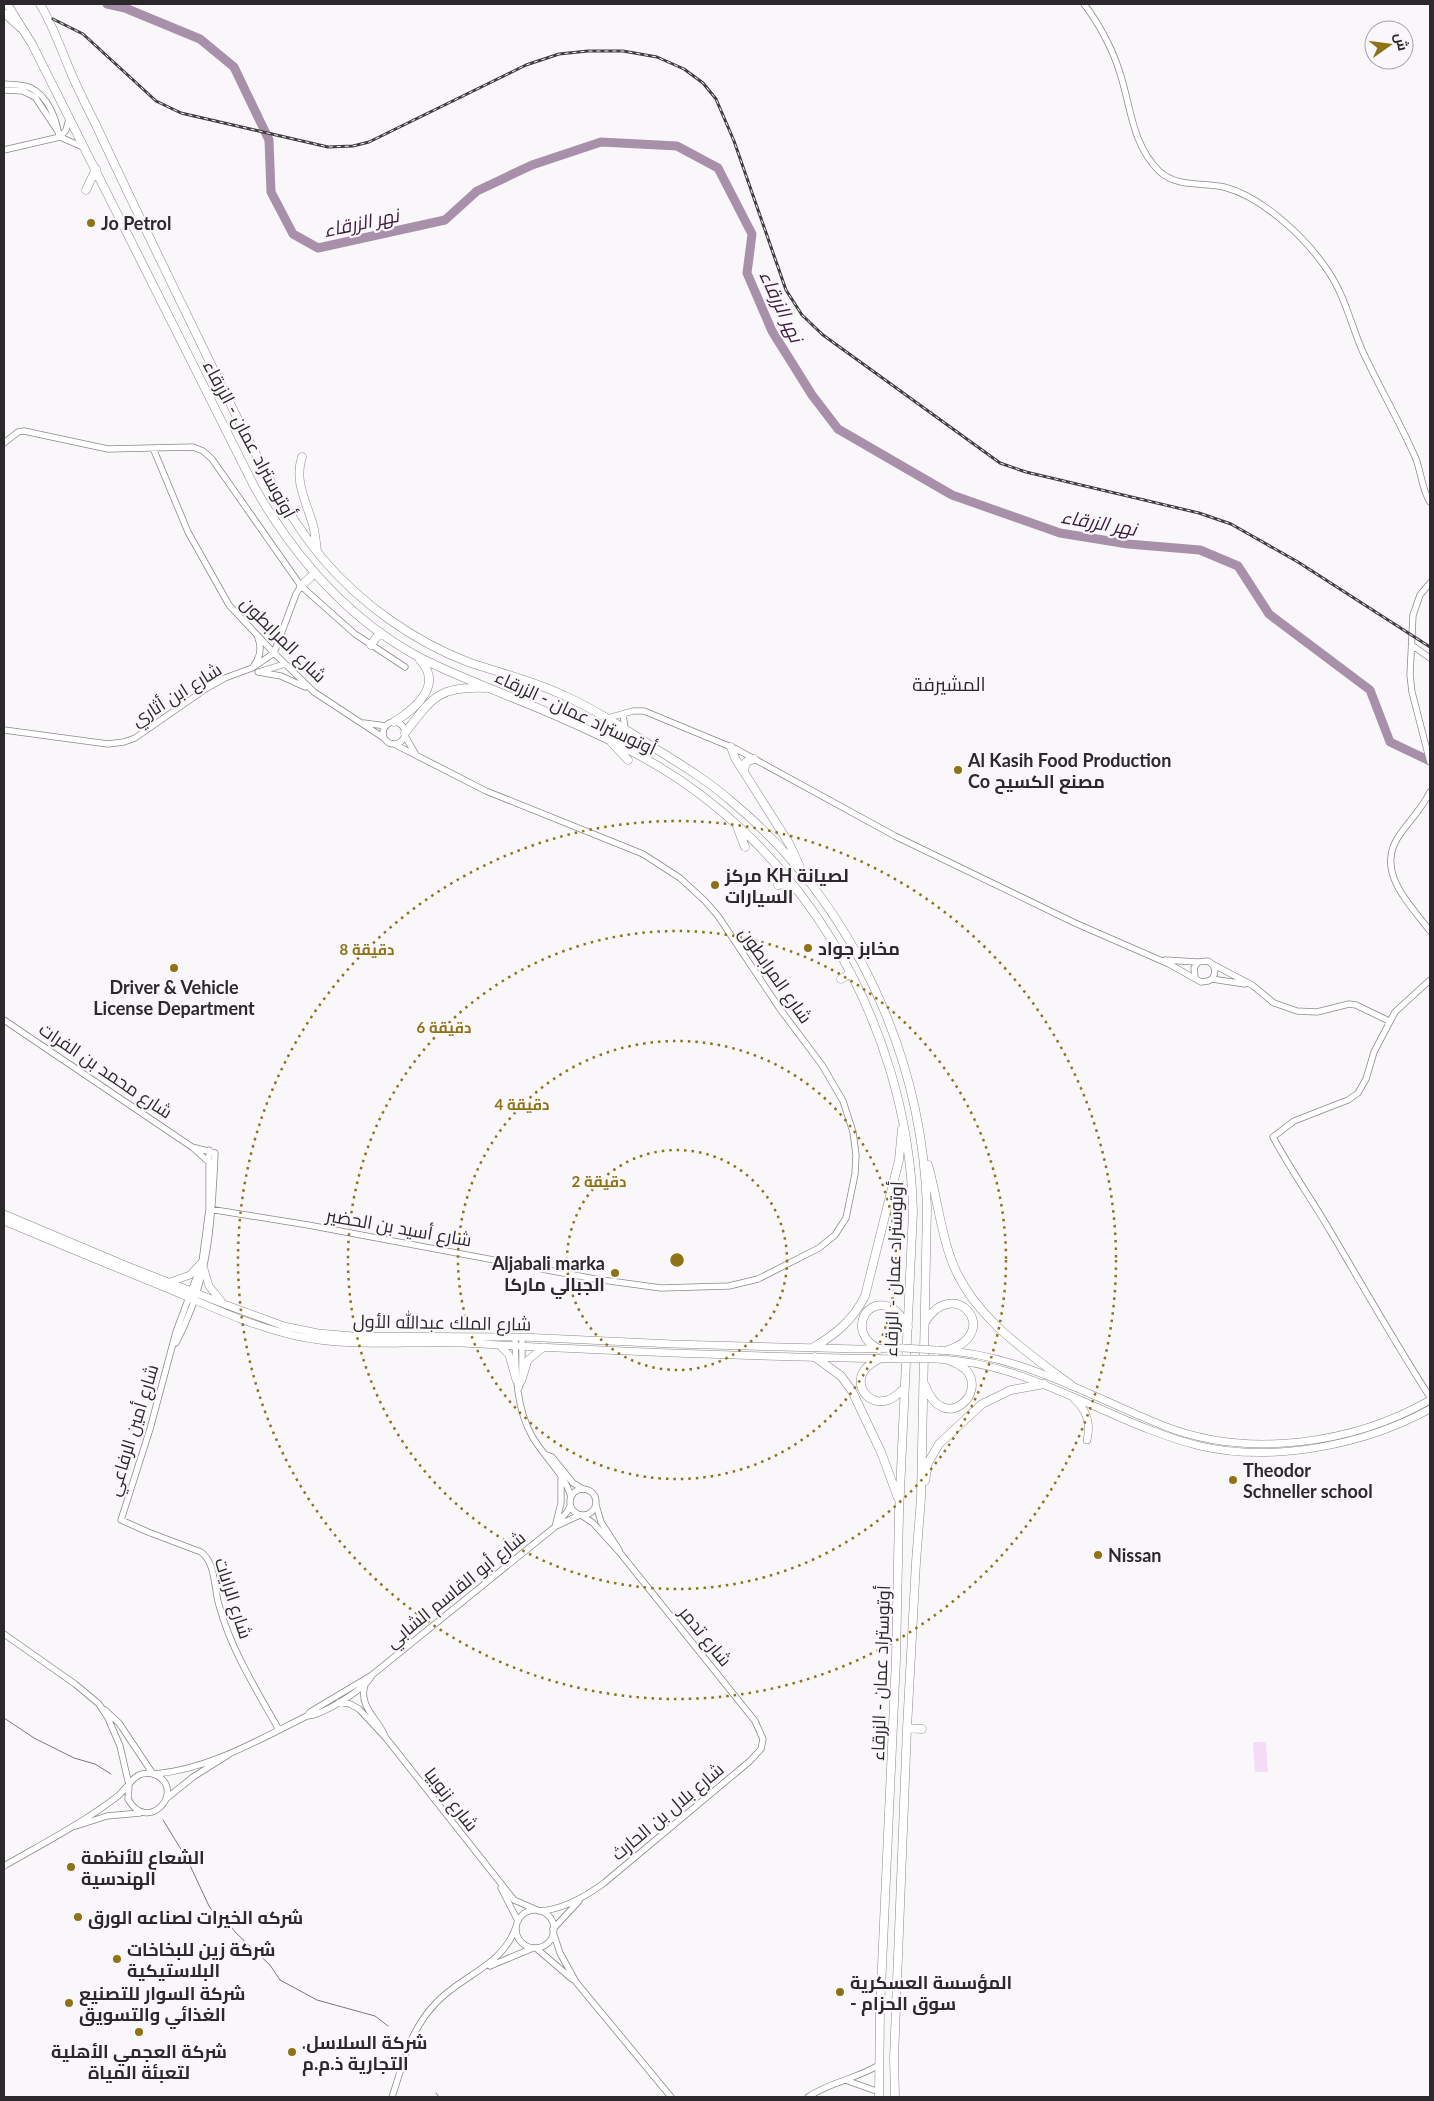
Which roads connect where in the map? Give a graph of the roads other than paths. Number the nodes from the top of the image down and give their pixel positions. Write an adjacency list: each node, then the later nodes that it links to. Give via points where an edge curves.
1 (8, 4): 5 (highway, أوتوستراد عمان - الزرقاء)
2 (40, 4): 18 (highway, أوتوستراد عمان - الزرقاء, via 260,463 289,514)
3 (1084, 4): 17 (street, via 1116,63 1140,144 1159,170 1171,179 1228,189 1264,206 1290,227 1326,267 1415,458)
4 (4, 13): 5 (main road)
5 (26, 33): 8 (highway, أوتوستراد عمان - الزرقاء)
6 (4, 84): 9 (street, via 27,87 40,94 50,109)
7 (4, 90): 9 (street, via 23,91 35,97)
8 (69, 117): 9 (street, via 68,126); 10 (highway, أوتوستراد عمان - الزرقاء)
9 (59, 135): 10 (street); 11 (street)
10 (84, 148): 12 (highway, أوتوستراد عمان - الزرقاء)
11 (4, 150)
12 (96, 169): 13 (highway); 19 (highway, أوتوستراد عمان - الزرقاء, via 255,488)
13 (86, 190)
14 (4, 443): 15 (street, via 24,431 104,449)
15 (153, 448): 21 (street, via 193,447 207,454); 23 (street, شارع المرابطون, via 185,526 218,586 229,605)
16 (302, 457): 18 (highway, via 299,484 313,526)
17 (1430, 502)
18 (317, 551): 35 (highway, أوتوستراد عمان - الزرقاء, via 374,607 430,644 465,660 553,690)
19 (314, 574): 21 (highway); 22 (highway, أوتوستراد عمان - الزرقاء)
20 (1430, 583): 25 (street, via 1416,603)
21 (301, 586): 24 (street); 26 (street)
22 (380, 632): 24 (highway); 27 (highway, أوتوستراد عمان - الزرقاء)
23 (258, 636): 26 (street, شارع المرابطون); 31 (street, via 261,650)
24 (371, 645): 30 (street)
25 (1412, 646): 28 (street); 49 (street, via 1410,683)
26 (274, 654): 29 (street, شارع المرابطون); 31 (street, شارع ابن أثاري)
27 (415, 655): 32 (highway, أوتوستراد عمان - الزرقاء); 36 (highway, via 428,670 428,689 412,710)
28 (1430, 658)
29 (284, 664): 31 (street, شارع ابن أثاري); 33 (street, شارع المرابطون)
30 (405, 667)
31 (255, 670): 33 (street, via 293,680); 40 (street, شارع ابن أثاري, via 217,682 124,742 108,744)
32 (490, 688): 41 (highway, via 459,688 442,693); 43 (highway, أوتوستراد عمان - الزرقاء)
33 (314, 692): 37 (street, شارع المرابطون)
34 (623, 714): 35 (street); 39 (street); 45 (street, via 644,711)
35 (608, 718): 39 (highway, أوتوستراد عمان - الزرقاء)
36 (394, 722): 38 (street); 41 (street, via 400,724)
37 (364, 723): 38 (street, شارع المرابطون); 42 (street, شارع المرابطون)
38 (386, 726): 42 (street)
39 (625, 729): 54 (highway, أوتوستراد عمان - الزرقاء, via 684,766 734,803)
40 (4, 730)
41 (405, 734): 44 (street, via 401,742); 46 (street)
42 (384, 738): 44 (street)
43 (609, 740): 48 (highway); 52 (highway, أوتوستراد عمان - الزرقاء, via 675,777)
44 (394, 744): 46 (street, شارع المرابطون)
45 (731, 747): 47 (street); 50 (highway)
46 (416, 755): 74 (street, شارع المرابطون, via 486,791 643,854 695,891 718,916 840,1094 855,1144)
47 (754, 759): 50 (highway, via 746,762); 58 (street, via 895,836 1074,923)
48 (628, 760)
49 (1430, 760)
50 (744, 770): 54 (highway, via 790,845)
51 (1430, 792): 57 (street, via 1396,841 1390,859 1394,883)
52 (734, 823): 53 (highway); 56 (highway, أوتوستراد عمان - الزرقاء)
53 (745, 848)
54 (801, 872): 71 (highway, أوتوستراد عمان - الزرقاء, via 839,923 881,1002 908,1079)
55 (778, 885): 56 (highway, via 788,886)
56 (801, 895): 61 (highway, أوتوستراد عمان - الزرقاء)
57 (1430, 930)
58 (1160, 960): 59 (street); 62 (street)
59 (1198, 962): 60 (street, via 1205,960); 62 (street, via 1194,968)
60 (1214, 965): 64 (street); 66 (street)
61 (851, 973): 63 (highway); 69 (highway, أوتوستراد عمان - الزرقاء, via 881,1040)
62 (1195, 977): 64 (street, via 1205,982)
63 (841, 979)
64 (1212, 979): 66 (street)
65 (1430, 980): 68 (street, via 1395,1012)
66 (1252, 985): 68 (street, via 1274,1003 1297,1012 1317,1012 1349,1004)
67 (4, 1020): 70 (street, شارع محمد بن الفرات)
68 (1390, 1021): 103 (street, via 1358,1093 1302,1117 1273,1137)
69 (902, 1114): 83 (highway, أوتوستراد عمان - الزرقاء, via 913,1198); 90 (highway, via 899,1160 867,1289 848,1322)
70 (192, 1147): 72 (street, شارع محمد بن الفرات); 73 (street, شارع محمد بن الفرات)
71 (922, 1147): 82 (highway, أوتوستراد عمان - الزرقاء, via 927,1208); 100 (highway, via 950,1258 968,1294 997,1326)
72 (212, 1152): 73 (street); 75 (street)
73 (210, 1163): 75 (street)
74 (855, 1174): 75 (street, شارع أسيد بن الحضير, via 846,1218 827,1242 758,1279 729,1286 661,1288)
75 (211, 1210): 78 (street, شارع أمين الرفاعي, via 209,1249)
76 (4, 1214): 79 (main road, شارع الملك عبدالله الأول)
77 (4, 1221): 80 (main road, شارع الملك عبدالله الأول)
78 (203, 1266): 79 (main road); 80 (street, شارع أمين الرفاعي); 81 (main road, via 209,1286)
79 (170, 1282): 80 (main road, شارع الملك عبدالله الأول)
80 (192, 1295): 81 (main road, شارع الملك عبدالله الأول); 85 (main road, شارع الملك عبدالله الأول, via 283,1333 317,1340); 119 (street, شارع أمين الرفاعي, via 176,1332 150,1429)
81 (224, 1304): 85 (main road, شارع الملك عبدالله الأول, via 268,1321)
82 (924, 1324): 92 (highway, via 935,1310 950,1303 969,1311 974,1321 973,1332 966,1342); 98 (highway, أوتوستراد عمان - الزرقاء)
83 (908, 1327): 91 (highway, via 897,1311 889,1306 878,1306 868,1311 862,1319 861,1330 868,1342); 101 (highway, أوتوستراد عمان - الزرقاء)
84 (519, 1337): 85 (main road, شارع الملك عبدالله الأول); 87 (street); 88 (main road, شارع الملك عبدالله الأول)
85 (352, 1340): 86 (main road, شارع الملك عبدالله الأول)
86 (499, 1345): 87 (main road, شارع الملك عبدالله الأول); 97 (main road, via 509,1355)
87 (519, 1346): 89 (main road, شارع الملك عبدالله الأول); 97 (street)
88 (734, 1346): 90 (main road, شارع الملك عبدالله الأول); 93 (main road)
89 (544, 1347): 93 (main road, شارع الملك عبدالله الأول); 97 (main road, via 528,1360)
90 (814, 1347): 91 (main road, شارع الملك عبدالله الأول)
91 (879, 1349): 92 (main road, شارع الملك عبدالله الأول, bridge)
92 (948, 1350): 100 (main road, شارع الملك عبدالله الأول, via 1008,1360)
93 (734, 1356): 94 (main road, شارع الملك عبدالله الأول)
94 (814, 1358): 95 (main road, شارع الملك عبدالله الأول); 115 (highway, via 841,1376 852,1391)
95 (879, 1358): 96 (main road, شارع الملك عبدالله الأول, bridge); 101 (highway, via 863,1372 861,1383 864,1393 873,1400 884,1401)
96 (948, 1360): 98 (highway, via 967,1371 970,1377 971,1391 964,1403 952,1409 939,1406 930,1397); 99 (main road, شارع الملك عبدالله الأول, via 993,1367)
97 (519, 1380): 110 (street, via 526,1425)
98 (923, 1380): 114 (highway, أوتوستراد عمان - الزرقاء)
99 (1044, 1384): 102 (main road, شارع الملك عبدالله الأول); 114 (highway, via 1011,1390 991,1398 946,1435 928,1463)
100 (1071, 1385): 104 (main road, شارع الملك عبدالله الأول)
101 (904, 1389): 115 (highway, أوتوستراد عمان - الزرقاء)
102 (1068, 1394): 106 (main road, شارع الملك عبدالله الأول); 109 (main road, via 1087,1416)
103 (1430, 1398): 107 (main road, شارع الملك عبدالله الأول, via 1397,1417)
104 (1108, 1402): 106 (main road); 107 (main road, شارع الملك عبدالله الأول, via 1182,1432 1236,1443 1296,1442)
105 (1430, 1409): 108 (main road, شارع الملك عبدالله الأول)
106 (1104, 1410): 108 (main road, شارع الملك عبدالله الأول, via 1181,1441 1239,1452 1298,1450)
107 (1364, 1429): 108 (main road)
108 (1366, 1436)
109 (1087, 1440)
110 (547, 1456): 111 (street); 112 (street, via 552,1457)
111 (562, 1479): 113 (street); 120 (street)
112 (584, 1490): 113 (street, via 575,1492); 116 (street, via 593,1494)
113 (571, 1497): 117 (street)
114 (921, 1498): 128 (highway, أوتوستراد عمان - الزرقاء)
115 (899, 1503): 150 (highway, أوتوستراد عمان - الزرقاء, via 896,1659)
116 (596, 1504): 118 (street, via 592,1511); 121 (street, شارع تدمر, via 601,1522)
117 (570, 1505): 118 (street); 120 (street, شارع أبو القاسم الشابي)
118 (581, 1515): 120 (street, شارع أبو القاسم الشابي); 121 (street, شارع تدمر, via 593,1523)
119 (120, 1520): 130 (street, شارع الرايات, via 205,1556 210,1563 234,1650)
120 (556, 1527): 123 (street, شارع أبو القاسم الشابي)
121 (621, 1554): 132 (street, شارع تدمر, via 755,1721)
122 (4, 1634): 126 (street, via 75,1684)
123 (372, 1675): 124 (street, شارع أبو القاسم الشابي); 127 (street, شارع أبو القاسم الشابي)
124 (365, 1684): 125 (street, شارع أبو القاسم الشابي); 131 (street, شارع زنوبيا, via 365,1704)
125 (339, 1702): 127 (street, شارع أبو القاسم الشابي); 131 (street, شارع زنوبيا, via 359,1709)
126 (103, 1709): 134 (street, via 119,1723); 135 (street, via 120,1746)
127 (307, 1716): 130 (street, شارع أبو القاسم الشابي)
128 (908, 1728): 129 (highway); 156 (highway, أوتوستراد عمان - الزرقاء, via 895,2048)
129 (922, 1728)
130 (279, 1730): 133 (street, شارع أبو القاسم الشابي)
131 (386, 1738): 140 (street, شارع زنوبيا)
132 (763, 1739): 141 (street, شارع بلال بن الحارث, via 761,1749 750,1761)
133 (229, 1754): 134 (street, شارع أبو القاسم الشابي, via 189,1769); 136 (street, شارع أبو القاسم الشابي)
134 (154, 1774): 135 (street, via 139,1775); 136 (street, via 165,1784)
135 (129, 1785): 137 (street, via 132,1806); 138 (street)
136 (167, 1798): 137 (street, via 161,1808)
137 (144, 1813): 138 (street, via 107,1816)
138 (69, 1828): 139 (street)
139 (4, 1866)
140 (496, 1877): 143 (street, شارع زنوبيا, via 514,1900); 145 (street, شارع زنوبيا)
141 (583, 1898): 142 (street, شارع بلال بن الحارث); 144 (street, شارع بلال بن الحارث)
142 (560, 1908): 143 (street, شارع بلال بن الحارث); 144 (street)
143 (538, 1911): 145 (street, via 526,1913); 146 (street, via 551,1919)
144 (563, 1917): 146 (street, شارع بلال بن الحارث)
145 (517, 1924): 147 (street, via 518,1938); 148 (street, via 503,1952)
146 (553, 1930): 147 (street, via 549,1941); 149 (street, via 560,1953)
147 (535, 1948): 148 (street); 149 (street)
148 (483, 1969): 153 (street, via 446,1992 419,2023 407,2046)
149 (576, 1982): 154 (street)
150 (879, 2065): 151 (street); 152 (highway, أوتوستراد عمان - الزرقاء)
151 (848, 2081): 152 (street); 155 (street, via 828,2085)
152 (879, 2095)
153 (392, 2097)
154 (671, 2097)
155 (808, 2097)
156 (896, 2097)

